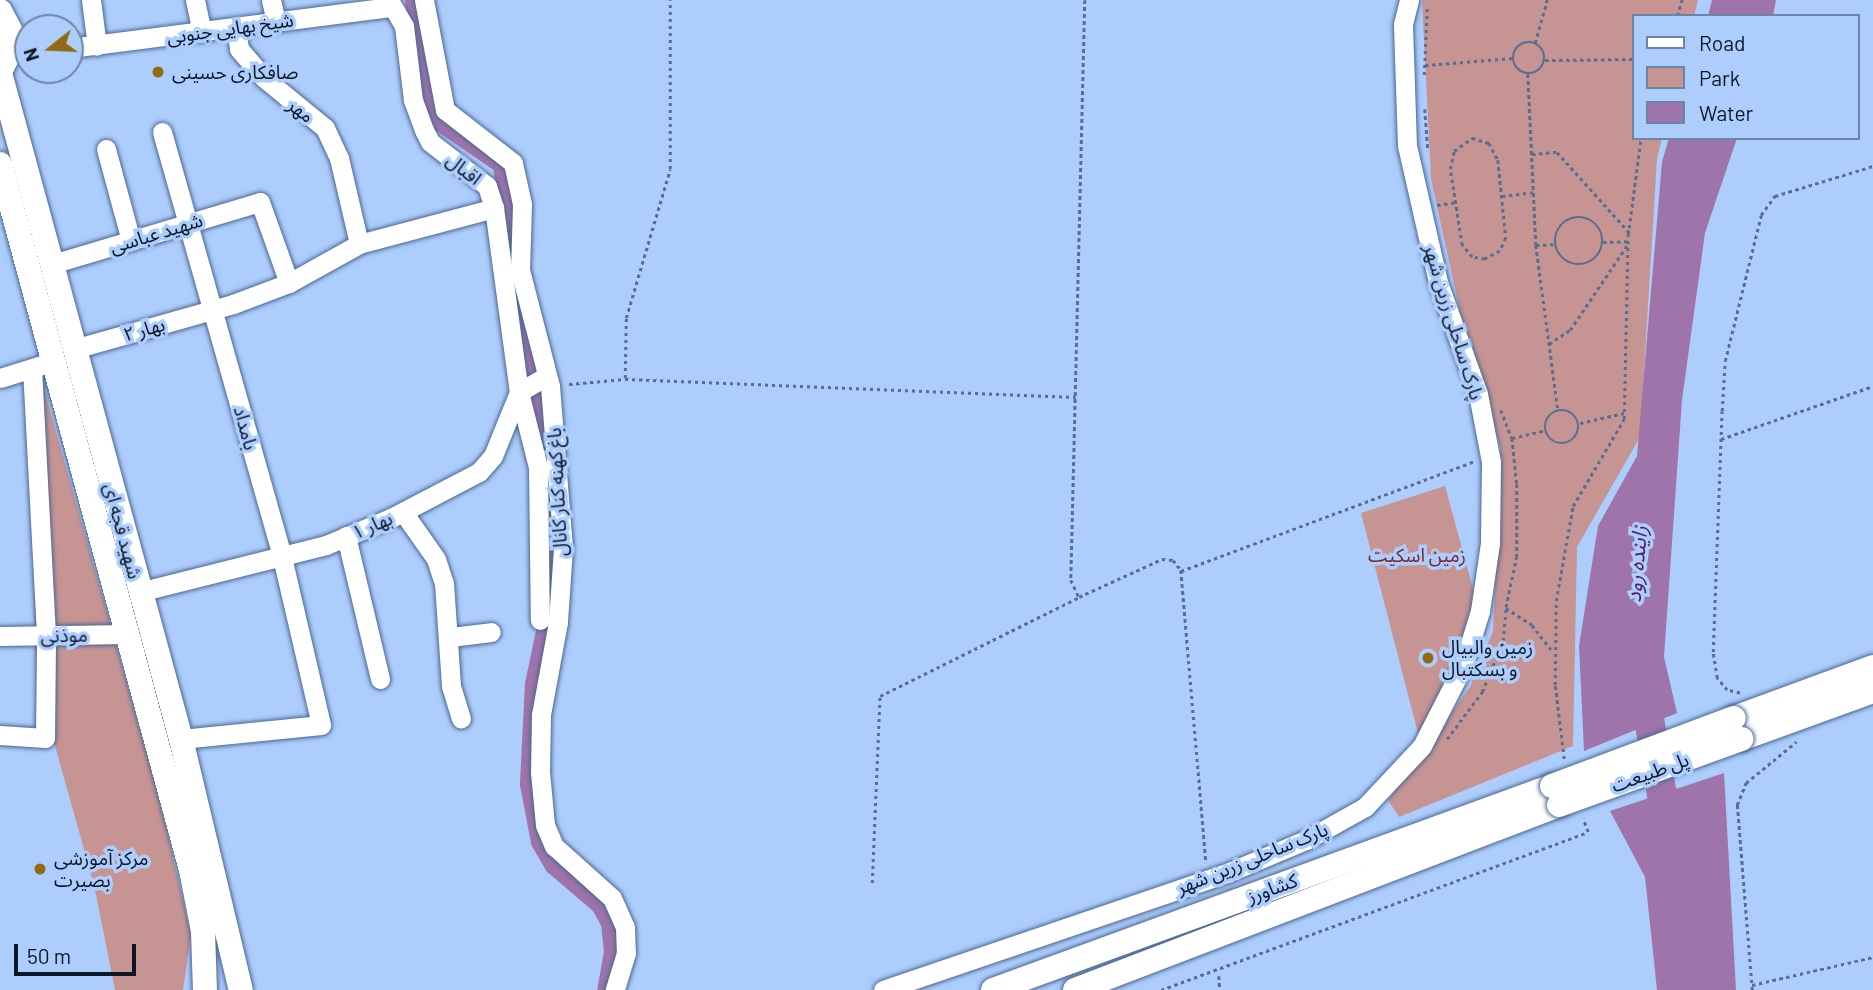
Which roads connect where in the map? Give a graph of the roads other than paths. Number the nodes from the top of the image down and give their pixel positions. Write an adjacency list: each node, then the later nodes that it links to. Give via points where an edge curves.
1 (91, 0): 13 (street)
2 (195, 0): 11 (street)
3 (271, 0): 9 (street)
4 (424, 0): 29 (street, باغ کهنه کنار کانال, via 445,110 513,163 522,204 520,270)
5 (1409, 0): 53 (street, پارک ساحلی زرین شهر, via 1404,24 1407,146 1438,282 1478,394 1491,462 1490,542 1480,611 1463,666 1422,746 1365,807 1306,840 1227,873)
6 (389, 3): 7 (street, شیخ بهایی جنوبی); 20 (street, اقبال, via 404,26 413,100 430,142 487,186)
7 (356, 6): 9 (street, شیخ بهایی جنوبی)
8 (0, 11): 12 (main road)
9 (276, 22): 10 (street, شیخ بهایی جنوبی)
10 (236, 27): 11 (street, شیخ بهایی جنوبی); 23 (street, مهر, via 239,50 264,79 325,128 339,158)
11 (202, 32): 13 (street, شیخ بهایی جنوبی)
12 (14, 38)
13 (97, 46): 14 (street, شیخ بهایی جنوبی)
14 (84, 47)
15 (14, 55): 16 (main road)
16 (0, 72): 24 (main road, شهید قجه ای)
17 (162, 132): 21 (street, بامداد)
18 (106, 149): 22 (street)
19 (0, 164): 27 (main road, شهید قجه ای)
20 (494, 208): 23 (street); 30 (street, اقبال)
21 (189, 224): 22 (street, شهید عباسی); 25 (street, شهید عباسی, via 260,202); 26 (street, بامداد)
22 (131, 241): 24 (street, شهید عباسی)
23 (359, 244): 25 (street)
24 (52, 264): 27 (main road, شهید قجه ای)
25 (289, 283): 26 (street)
26 (214, 309): 27 (street, بهار ۲); 33 (street, بامداد)
27 (53, 360): 28 (street, بهار ۲); 35 (main road, شهید قجه ای); 38 (street); 39 (main road, شهید قجه ای)
28 (0, 378)
29 (549, 381): 30 (street); 34 (street, باغ کهنه کنار کانال, via 563,548)
30 (519, 392): 31 (street, بهار ۱, via 493,456 479,472); 34 (street, اقبال, via 528,413 537,467)
31 (402, 512): 32 (street, بهار ۱); 41 (street, via 436,559)
32 (346, 536): 33 (street, بهار ۱); 43 (street)
33 (282, 557): 35 (street, بهار ۱); 48 (street, بامداد, via 321,725)
34 (550, 588): 36 (street); 52 (street, باغ کهنه کنار کانال, via 541,715 545,825 554,846 612,898 625,927 626,953)
35 (139, 592): 48 (main road, شهید قجه ای)
36 (540, 620)
37 (491, 632): 41 (street)
38 (46, 635): 39 (street, موذنی); 40 (street, موذنی); 47 (street, via 45,738)
39 (128, 635): 50 (main road, شهید قجه ای, via 191,870 203,931)
40 (0, 636)
41 (451, 636): 45 (street, via 451,686)
42 (1873, 667): 46 (main road)
43 (380, 680)
44 (1873, 691): 46 (main road)
45 (461, 718)
46 (1737, 729): 49 (main road, پل طبیعت, bridge)
47 (0, 735)
48 (181, 739): 51 (main road, شهید قجه ای)
49 (1555, 795): 54 (main road, کشاورز); 55 (main road, کشاورز)
50 (205, 990)
51 (241, 990)
52 (615, 990)
53 (883, 990)
54 (993, 990)
55 (1075, 990)

